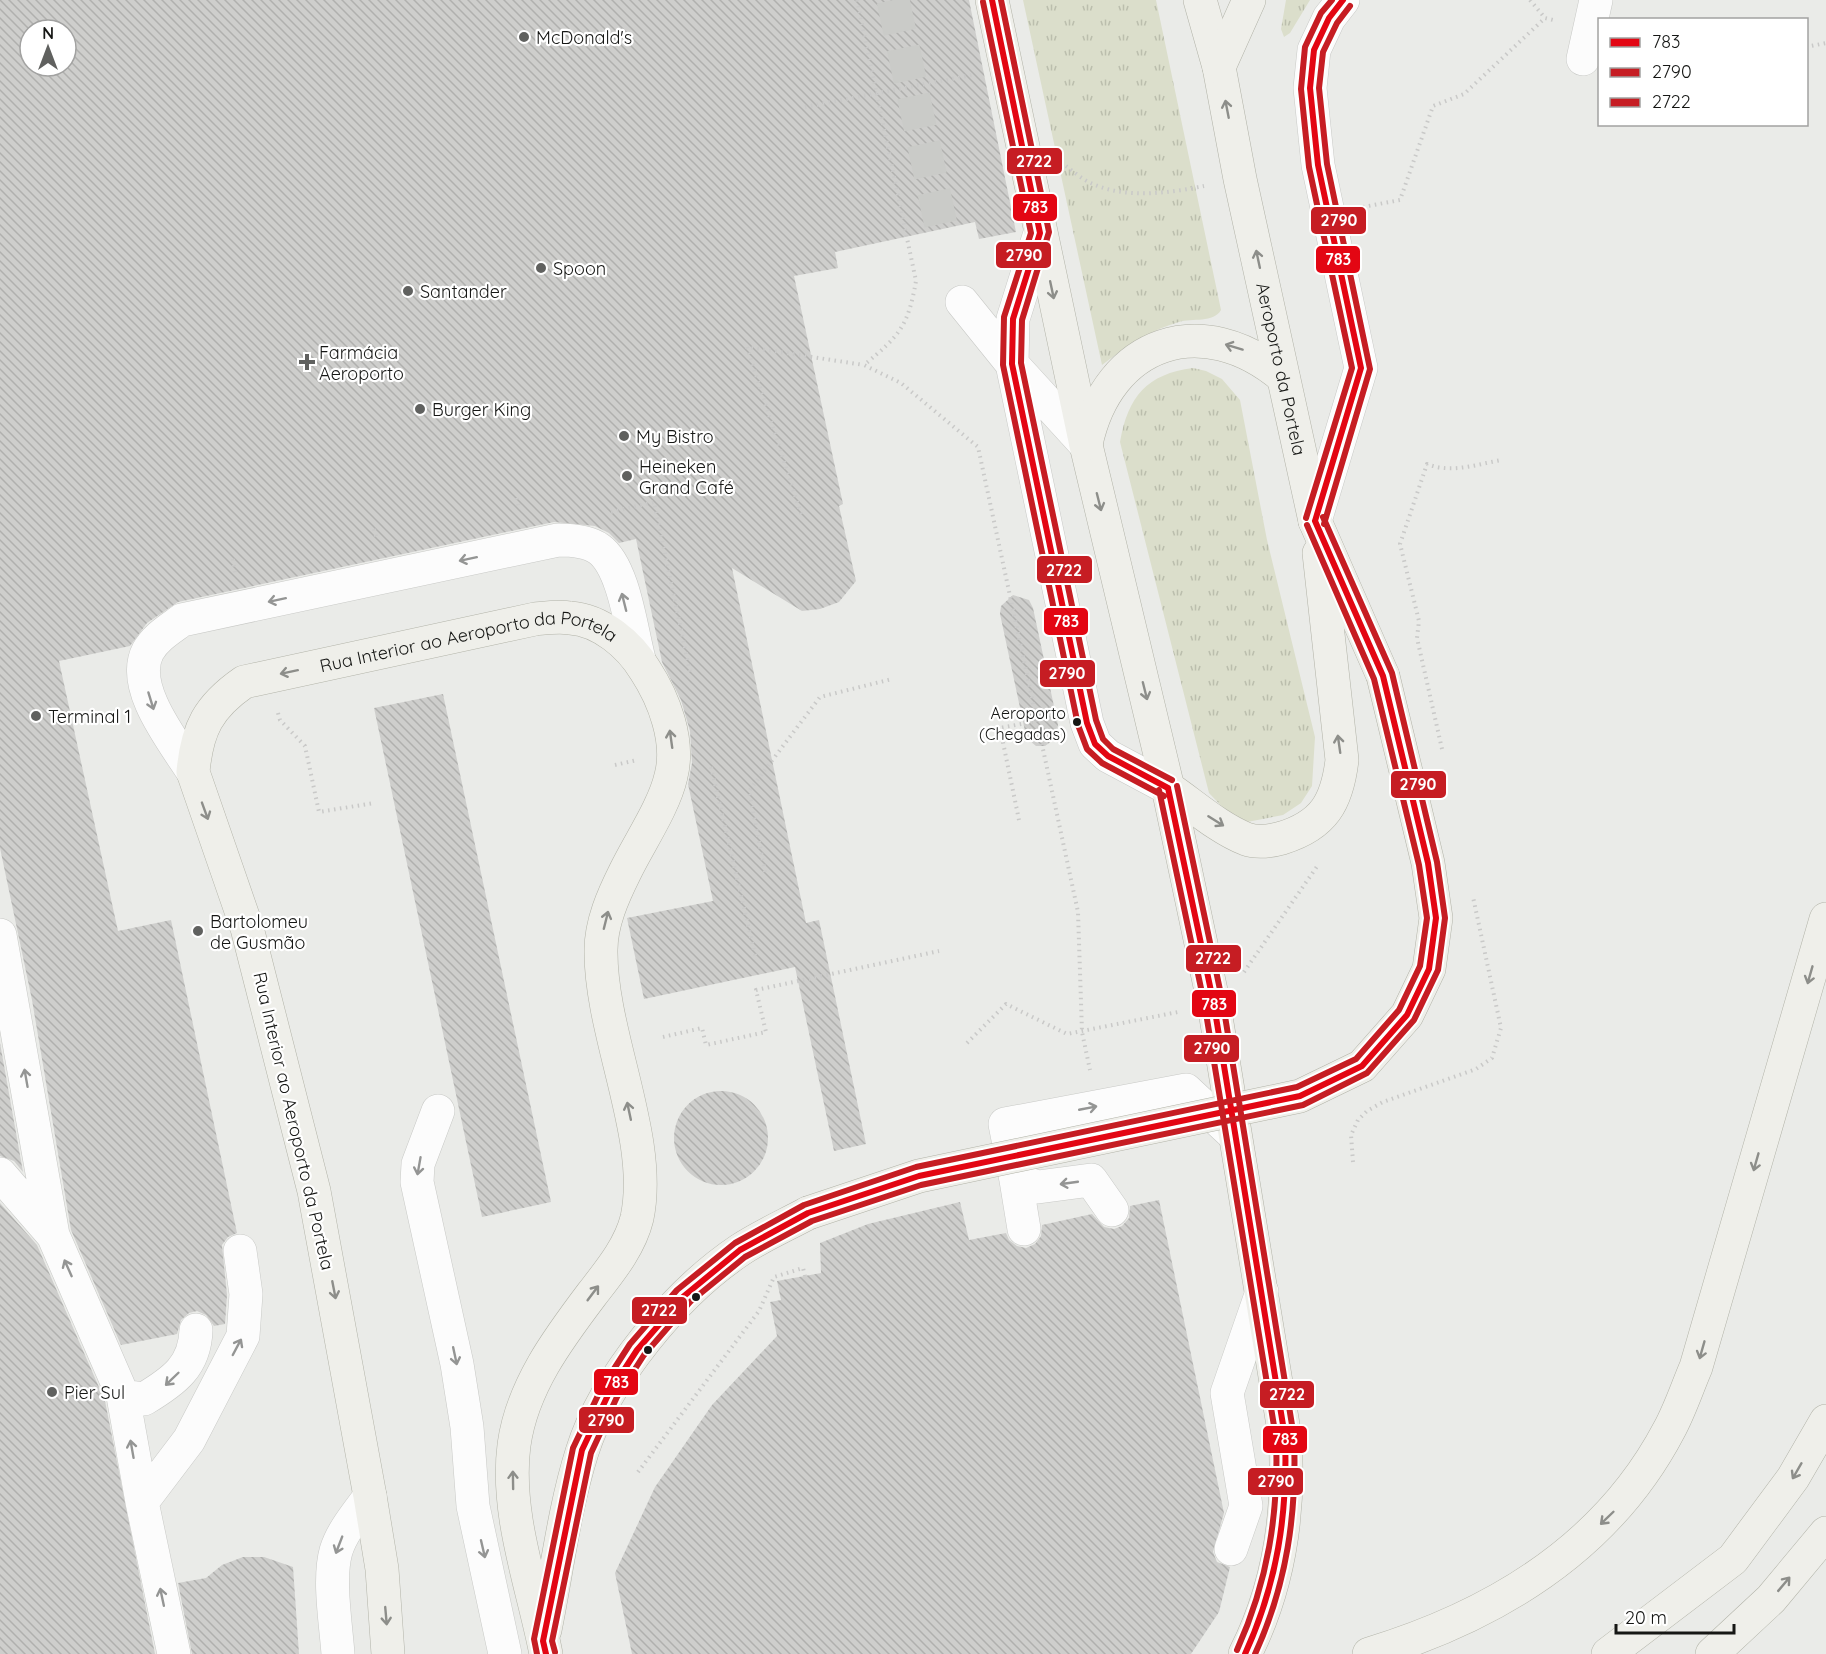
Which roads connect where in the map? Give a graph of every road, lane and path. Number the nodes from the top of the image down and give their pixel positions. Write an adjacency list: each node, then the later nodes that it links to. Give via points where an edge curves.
1 (857, 0): 13 (path)
2 (992, 0): 11 (main road)
3 (1200, 0): 12 (main road, Aeroporto da Portela)
4 (1249, 0): 12 (main road)
5 (1343, 0): 25 (lane, via 1329,18 1314,50 1310,88 1318,165 1360,368)
6 (1530, 0): 7 (path)
7 (1545, 18): 8 (path); 17 (path, via 1464,94 1433,106 1400,200 1362,207)
8 (1590, 30)
9 (1826, 43): 10 (path)
10 (1808, 47)
11 (1006, 68): 13 (path); 18 (main road)
12 (1219, 68): 16 (main road, Aeroporto da Portela, one-way to 12)
13 (876, 94): 14 (path); 21 (path, via 916,281 910,313 894,340)
14 (805, 107)
15 (1063, 164): 16 (path, via 1092,184 1120,192 1180,191)
16 (1240, 179): 22 (main road, Aeroporto da Portela, one-way to 16)
17 (1359, 198)
18 (1040, 233): 20 (lane, via 1013,319); 23 (main road, one-way to 23)
19 (962, 302): 20 (lane)
20 (1012, 364): 23 (lane); 30 (lane, via 1087,723 1095,744 1108,756)
21 (864, 365): 24 (path, via 747,347); 28 (path, via 901,383 978,447)
22 (1283, 377): 23 (main road, one-way to 23, via 1261,358 1235,346 1205,341 1176,343 1132,363 1105,391 1092,417); 25 (main road, Aeroporto da Portela)
23 (1086, 445): 30 (main road, one-way to 30)
24 (801, 514)
25 (1316, 521): 30 (main road, one-way to 25, via 1246,839 1270,841 1298,833 1314,824 1330,805 1339,784 1342,760); 60 (main road, Aeroporto da Portela, bridge, via 1383,676 1428,863 1436,918 1429,969 1407,1015 1362,1065 1300,1096 919,1176 808,1213 740,1250 684,1296 637,1350 609,1393 582,1450)
26 (639, 659): 29 (main road, Rua Interior ao Aeroporto da Portela, one-way to 29, via 620,639 599,627 572,618 535,619 244,682 213,707 195,745); 29 (lane, one-way to 29, via 611,561 598,548 572,540 182,620 148,651 143,669 152,707); 60 (main road, Rua Interior ao Aeroporto da Portela, one-way to 26, via 518,1527 514,1445 535,1379 558,1340 619,1258 637,1220 640,1181 636,1141 603,984 601,948 612,897 671,776 668,718 656,686)
27 (892, 679): 33 (path, via 820,697 749,791)
28 (1037, 721): 31 (path, via 1000,728); 38 (path, via 1078,912)
29 (193, 772): 56 (main road, Rua Interior ao Aeroporto da Portela, one-way to 56, via 247,928 314,1191)
30 (1168, 788): 37 (main road)
31 (1018, 820)
32 (1318, 864): 37 (path, via 1234,988 1236,1001)
33 (765, 872)
34 (1826, 919): 66 (main road, one-way to 66, via 1696,1367 1664,1438 1613,1512 1564,1558 1515,1592 1458,1622)
35 (0, 935): 48 (lane, one-way to 35)
36 (939, 951): 39 (path, via 756,990 766,1032 706,1045 702,1028)
37 (1214, 1005): 38 (path); 43 (main road)
38 (1082, 1032): 40 (path, via 1067,1034 1006,1004); 41 (path)
39 (663, 1037)
40 (967, 1043)
41 (1097, 1106): 43 (lane, via 1186,1090); 45 (lane, one-way to 41, via 1005,1124)
42 (438, 1111): 64 (lane, one-way to 64, via 418,1164 417,1182 457,1364 473,1506)
43 (1236, 1137): 51 (main road)
44 (0, 1174): 48 (lane)
45 (1016, 1180): 46 (lane, one-way to 45, via 1091,1180 1038,1187); 47 (lane)
46 (1112, 1210)
47 (1024, 1229)
48 (53, 1235): 53 (lane, one-way to 48)
49 (240, 1251): 57 (lane, one-way to 49, via 189,1440 243,1336 246,1294)
50 (805, 1276): 55 (path, via 803,1268 774,1277 759,1311)
51 (1262, 1292): 59 (lane, via 1227,1393 1246,1506); 65 (main road, via 1285,1437 1288,1486 1272,1588)
52 (196, 1330): 53 (lane, one-way to 53, via 191,1360 166,1385 144,1399)
53 (123, 1396): 57 (lane, one-way to 53)
54 (1826, 1420): 67 (main road, one-way to 67, via 1793,1478 1733,1559)
55 (638, 1472)
56 (370, 1496): 62 (lane, one-way to 62, via 335,1553); 63 (main road, Rua Interior ao Aeroporto da Portela, one-way to 63, via 382,1569)
57 (142, 1502): 61 (lane, one-way to 57)
58 (1826, 1533): 68 (main road, one-way to 58, via 1771,1599)
59 (1231, 1549)
60 (544, 1648)
61 (174, 1654)
62 (338, 1654)
63 (387, 1654)
64 (505, 1654)
65 (1245, 1654)
66 (1370, 1654)
67 (1608, 1654)
68 (1712, 1654)

